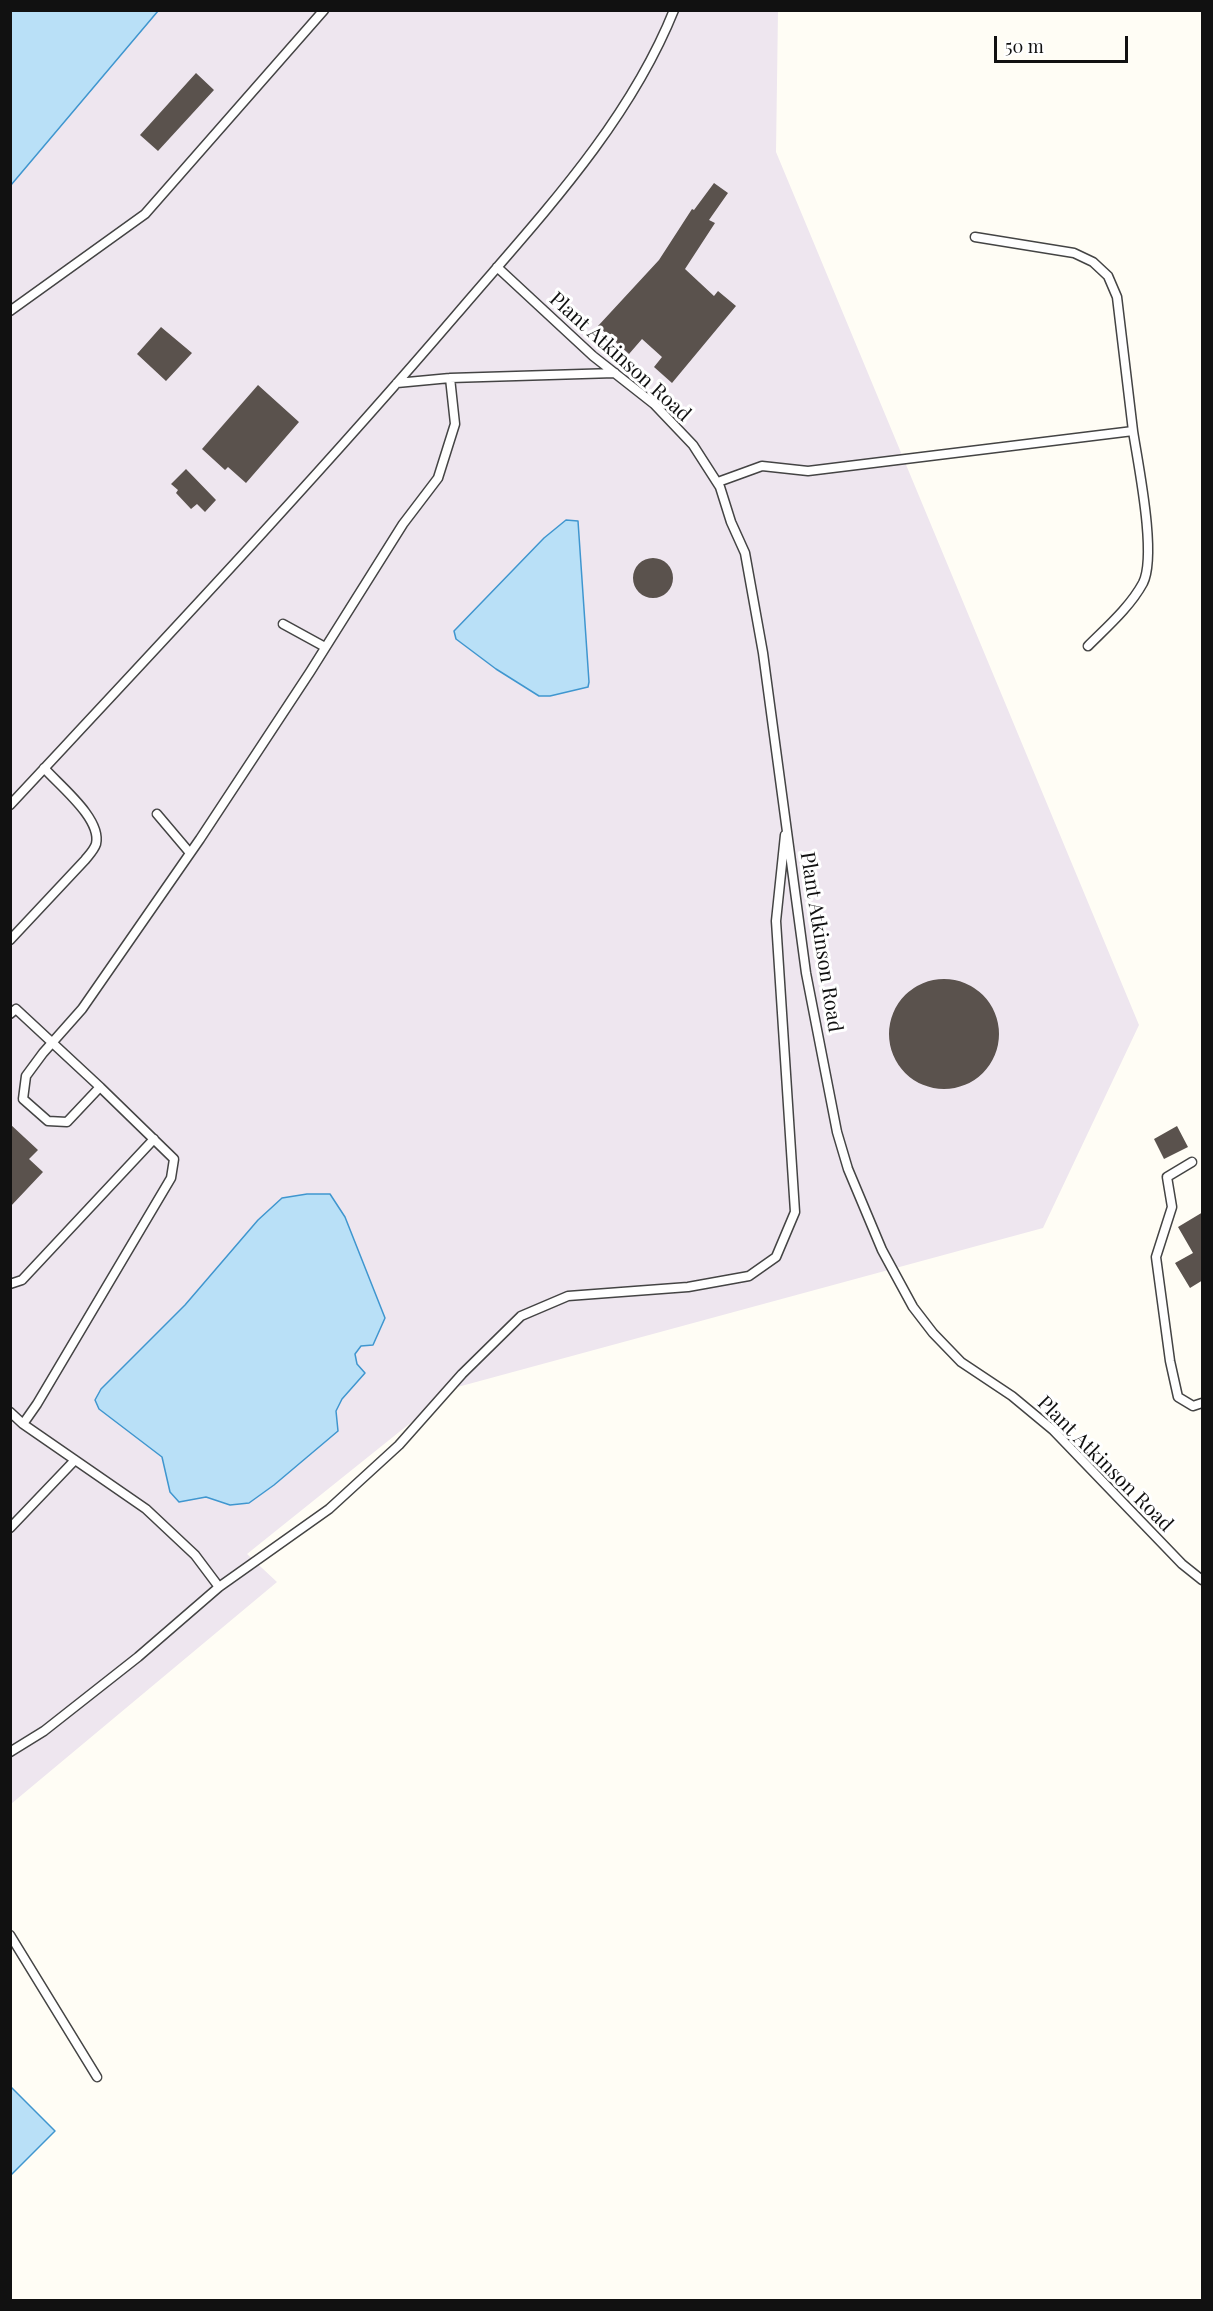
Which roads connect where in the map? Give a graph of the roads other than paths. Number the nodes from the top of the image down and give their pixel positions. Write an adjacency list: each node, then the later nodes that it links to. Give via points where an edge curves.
1 (324, 10): 5 (lane, via 145,214)
2 (674, 10): 4 (lane, via 655,53 581,169)
3 (975, 237): 9 (lane, via 1074,253 1093,262 1108,276 1117,297)
4 (497, 267): 6 (lane, Plant Atkinson Road); 8 (lane)
5 (10, 311)
6 (615, 373): 7 (lane); 10 (lane, Plant Atkinson Road, via 654,404 693,445)
7 (450, 378): 8 (lane); 13 (lane, via 455,424 438,478 403,524)
8 (397, 383): 14 (lane)
9 (1133, 431): 10 (lane, via 808,471 762,466); 12 (lane, via 1149,544 1144,581)
10 (718, 482): 17 (lane, Plant Atkinson Road, via 745,553)
11 (283, 624): 13 (lane)
12 (1088, 646)
13 (325, 647): 18 (lane)
14 (44, 768): 15 (lane); 19 (lane, via 91,819 97,833 96,845)
15 (10, 805)
16 (157, 814): 18 (lane)
17 (786, 823): 31 (lane, Plant Atkinson Road, via 806,973 837,1132 863,1209 882,1250 933,1333 961,1362 1053,1430 1182,1564); 32 (lane, via 776,921 795,1212 776,1257 749,1276 688,1287 568,1296 521,1316 462,1374 399,1445 338,1501)
18 (190, 853): 21 (lane, via 82,1009)
19 (10, 940)
20 (10, 1014): 21 (lane, via 16,1009)
21 (52, 1042): 22 (lane); 22 (lane, via 26,1076 23,1099 48,1121 67,1122)
22 (100, 1087): 23 (lane)
23 (154, 1139): 25 (lane, via 22,1280); 28 (lane, via 174,1159 171,1178)
24 (1192, 1162): 26 (lane, via 1167,1177 1172,1207 1156,1257 1178,1397 1193,1406)
25 (10, 1284)
26 (1203, 1403)
27 (10, 1412): 28 (lane)
28 (22, 1424): 29 (lane)
29 (75, 1460): 30 (lane); 32 (lane, via 147,1509 195,1555)
30 (10, 1528)
31 (1203, 1580)
32 (219, 1587): 33 (lane, via 138,1657 44,1731)
33 (10, 1752)
34 (10, 1935): 35 (lane)
35 (97, 2077)

